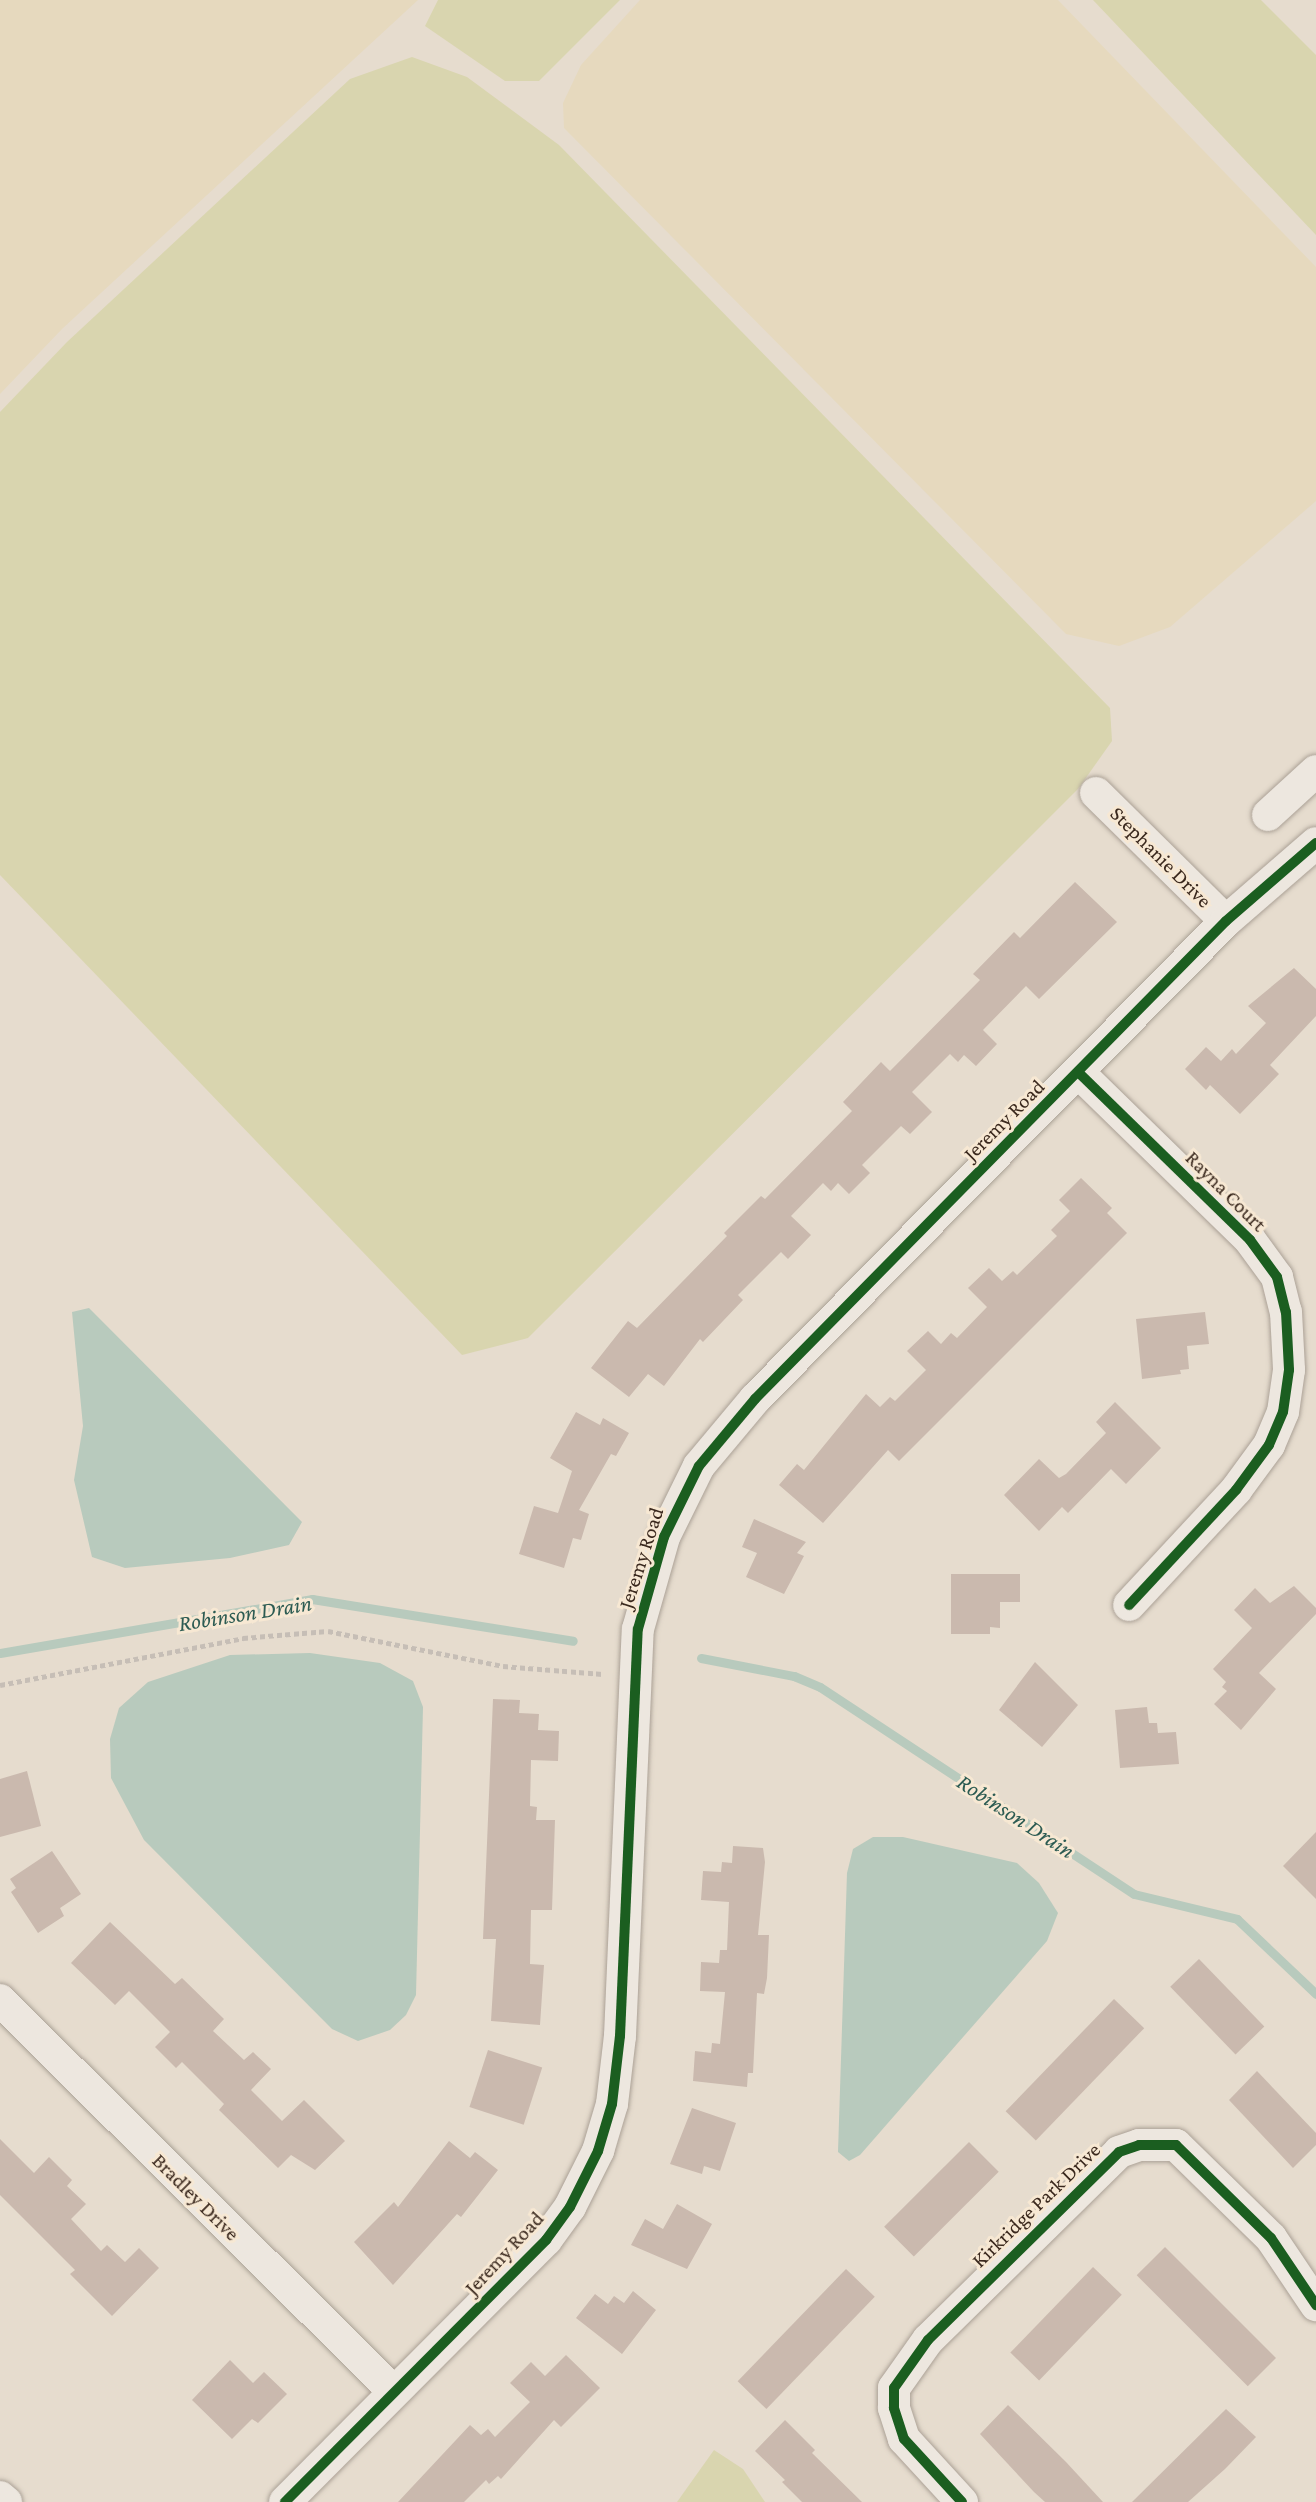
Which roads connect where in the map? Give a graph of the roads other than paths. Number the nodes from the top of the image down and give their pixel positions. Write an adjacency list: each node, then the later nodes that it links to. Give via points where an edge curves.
1 (1316, 771): 3 (street)
2 (1096, 793): 5 (street, Stephanie Drive)
3 (1268, 815)
4 (1316, 843): 5 (street, Jeremy Road)
5 (1226, 921): 6 (street, Jeremy Road)
6 (1078, 1072): 7 (street, Rayna Court, via 1250,1240 1277,1277 1286,1312 1287,1382 1283,1412 1269,1446 1236,1490); 10 (street, Jeremy Road, via 755,1399 685,1490 656,1560 638,1629 620,2036 612,2104 598,2151 546,2240)
7 (1129, 1605)
8 (0, 2000): 10 (street, Bradley Drive)
9 (1316, 2305): 14 (street, Kirkridge Park Drive, via 1271,2238 1175,2145 1139,2145 1119,2152 928,2340 894,2388 894,2408 904,2440)
10 (394, 2392): 13 (street, Jeremy Road)
11 (0, 2497): 12 (street)
12 (6, 2502)
13 (285, 2502)
14 (962, 2502)

